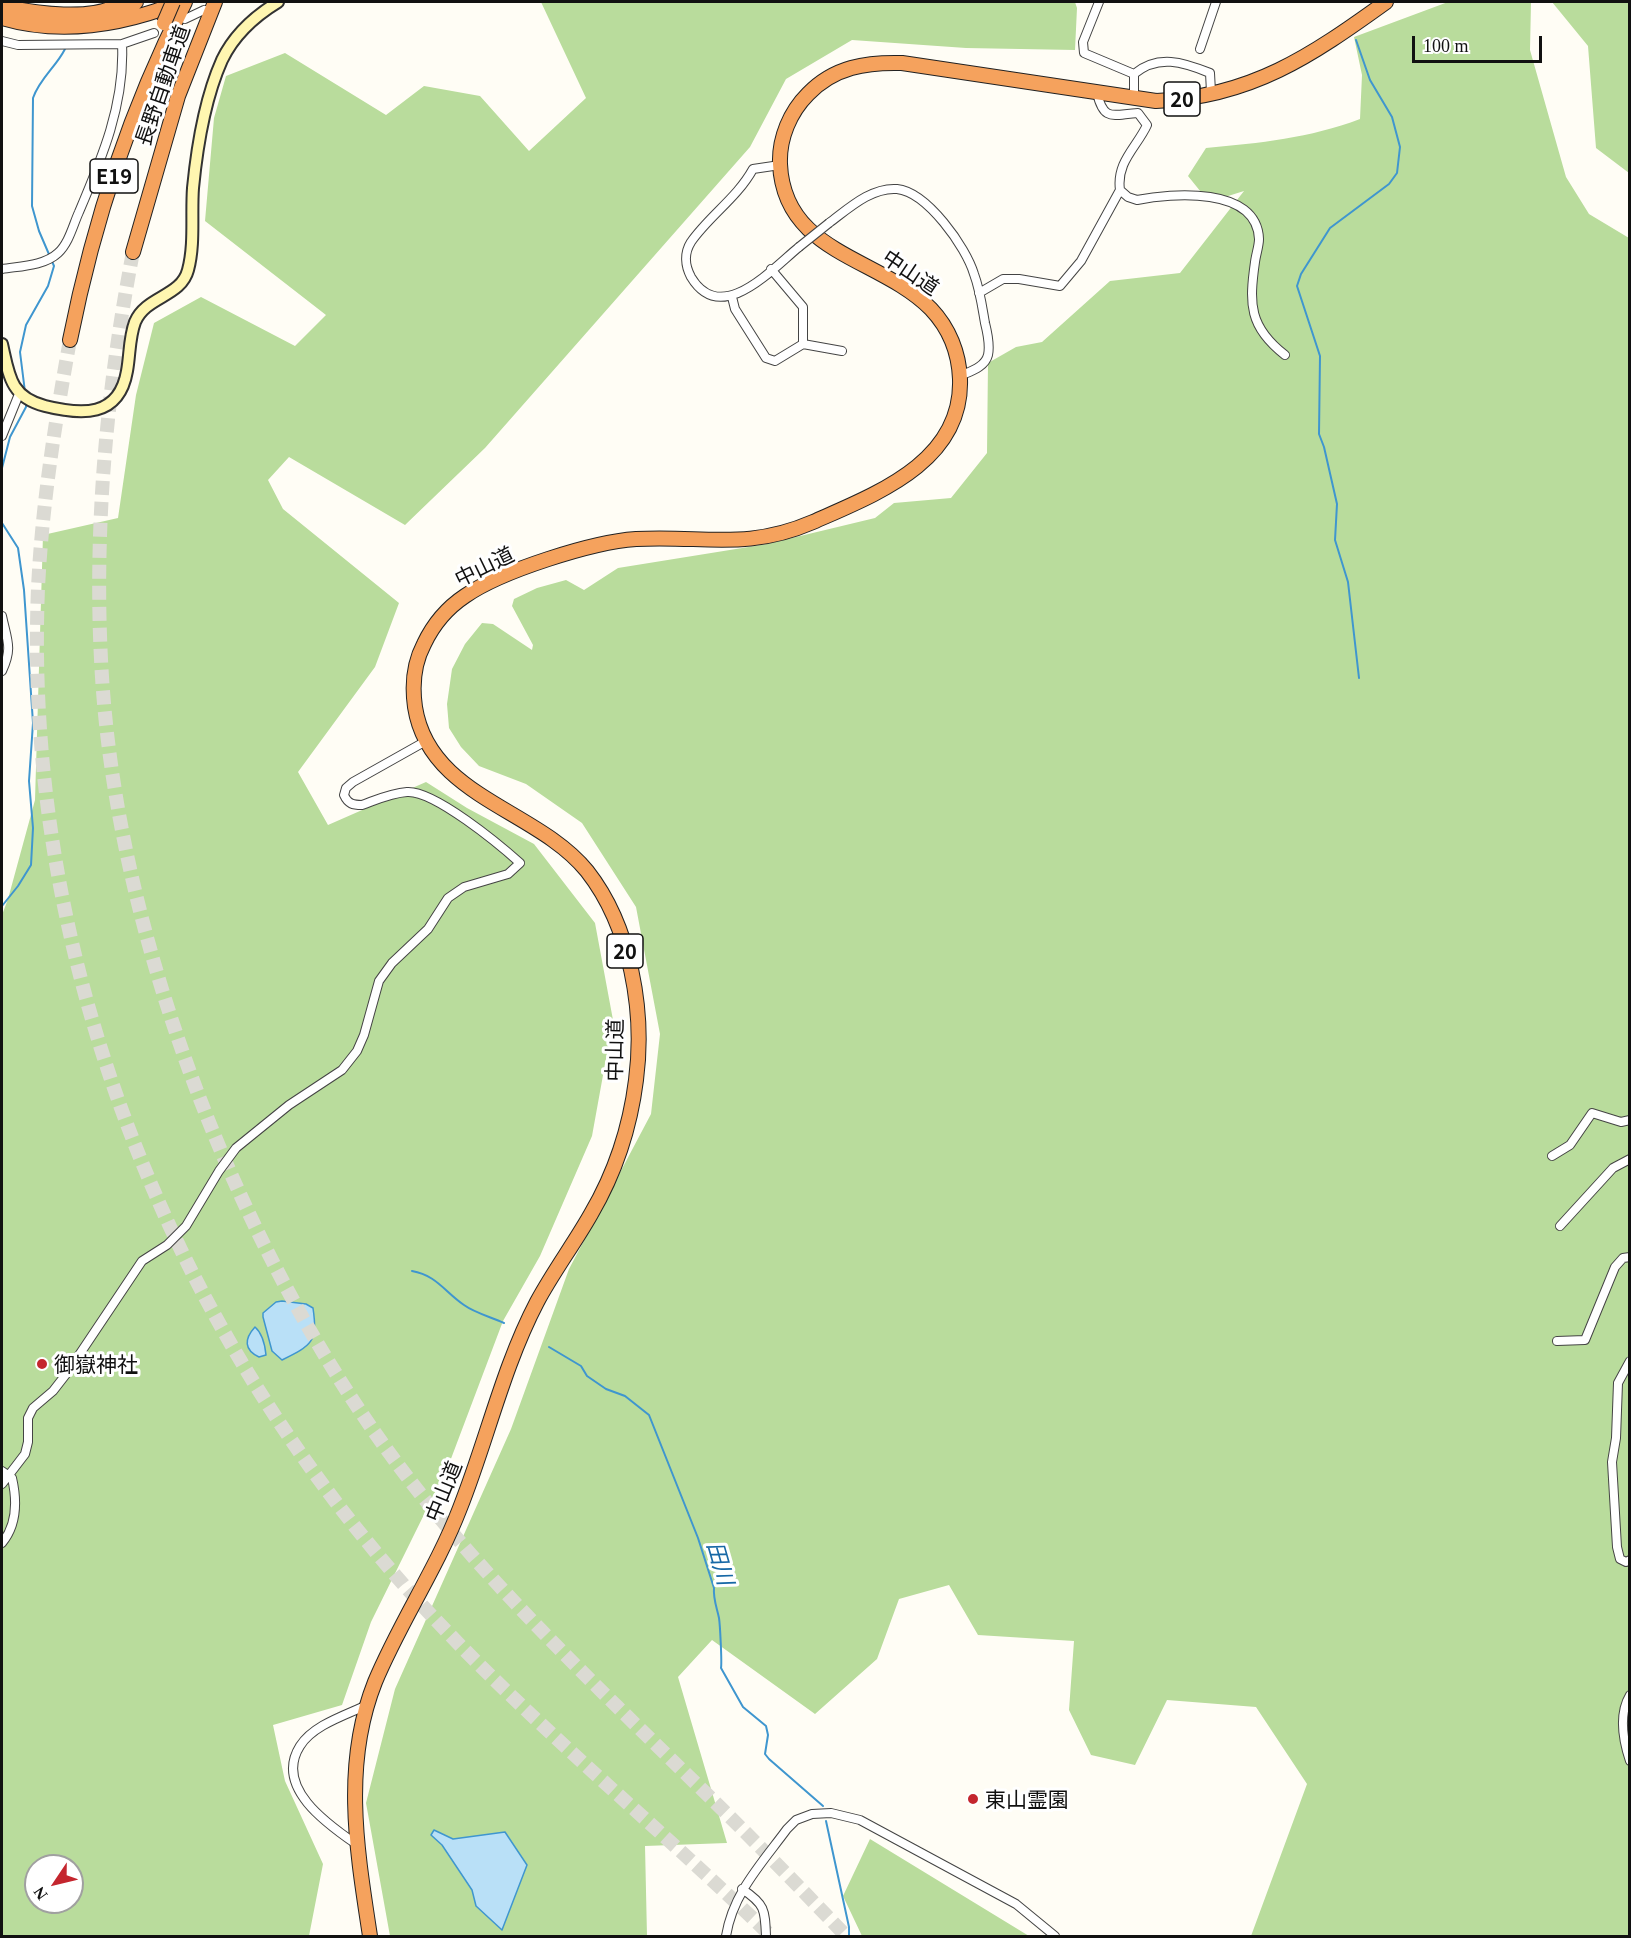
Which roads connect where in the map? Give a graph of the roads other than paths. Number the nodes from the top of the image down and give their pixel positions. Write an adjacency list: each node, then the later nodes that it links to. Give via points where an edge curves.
1 (123, 2): 10 (highway, via 111,9 70,13)
2 (136, 2): 14 (highway, via 126,12)
3 (173, 2): 13 (highway, bridge)
4 (184, 2): 13 (highway, 長野自動車道); 14 (highway, via 137,17)
5 (223, 2): 25 (highway)
6 (278, 2): 37 (street, via 243,29 222,61 197,162 189,268 180,286 149,304 136,320 119,395 102,408 74,412)
7 (1099, 2): 19 (street, via 1083,42 1084,53)
8 (1216, 2): 18 (street)
9 (1386, 2): 20 (highway, 中山道 / 20, via 1298,62 1256,81)
10 (2, 6)
11 (210, 6): 13 (street); 25 (highway, 長野自動車道 / E19)
12 (2, 18): 14 (highway)
13 (176, 20): 31 (highway, 長野自動車道 / E19, via 138,94 92,244)
14 (77, 26)
15 (154, 33): 17 (street)
16 (2, 41): 17 (street, via 18,45)
17 (122, 44): 27 (street, via 122,75 103,156 65,246 44,261)
18 (1200, 49)
19 (1134, 74): 20 (street, via 1144,66 1173,61 1210,73); 22 (street)
20 (1211, 92): 22 (highway, 中山道 / 20, via 1189,99)
21 (1097, 93): 22 (highway, 中山道 / 20); 23 (highway, 中山道 / 20, via 902,63 850,67 820,83 796,108 783,135); 24 (street, via 1105,113 1115,116 1138,112 1147,125 1126,156)
22 (1134, 98)
23 (780, 165): 30 (street, via 753,170 742,189 691,243 686,256 687,269 703,291); 36 (highway, 中山道 / 20, via 788,200 811,233 932,310 949,336)
24 (1120, 190): 29 (street, via 1081,261 1060,286 1003,279); 35 (street, via 1137,200 1197,194 1240,207 1249,216 1259,241 1252,286 1254,316 1262,334)
25 (146, 201): 26 (highway, 長野自動車道 / E19)
26 (133, 252)
27 (2, 269)
28 (771, 269): 29 (street, bridge, via 864,197 897,189 914,194 933,210 962,248); 30 (street); 33 (street, via 803,307)
29 (979, 293): 36 (street, via 988,355 980,367)
30 (732, 297): 33 (street, via 735,309 766,358 775,361)
31 (70, 340)
32 (2, 344): 37 (street, via 10,376)
33 (803, 345): 34 (street)
34 (842, 351)
35 (1285, 356)
36 (960, 376): 41 (highway, 中山道 / 20, via 952,422 932,455 902,478 817,520 748,541 606,542 491,581 463,597 441,617 420,652 413,686 415,710)
37 (20, 394): 38 (street)
38 (2, 436)
39 (2, 616): 40 (street, via 10,648)
40 (2, 671)
41 (426, 741): 49 (street, via 353,782 346,788 347,801 362,805 408,792 423,795 489,836 520,863 508,874 464,887 448,898 428,929 392,963 379,981 357,1050 342,1070 289,1105 236,1148 186,1226 167,1245 142,1261 67,1373 33,1408 28,1418 25,1454); 54 (highway, 中山道 / 20, via 459,780 552,839 594,881 610,909 627,959 638,1017 638,1063 631,1114 615,1164 591,1214 531,1314 459,1512)
42 (1629, 1120): 43 (street, via 1621,1122 1592,1113 1570,1145)
43 (1552, 1156)
44 (1629, 1159): 45 (street, via 1613,1168)
45 (1560, 1226)
46 (1629, 1257): 47 (street, via 1615,1267 1585,1340)
47 (1557, 1341)
48 (1629, 1361): 52 (street, via 1618,1383 1612,1462 1617,1546 1620,1559)
49 (5, 1473): 50 (street); 51 (street, via 15,1492 14,1519)
50 (2, 1484)
51 (2, 1543)
52 (1629, 1560)
53 (1629, 1695): 55 (street, via 1623,1708 1623,1722)
54 (367, 1705): 56 (highway, 中山道 / 20, via 354,1783); 56 (street, via 313,1734 301,1745 294,1771 300,1791 317,1815)
55 (1629, 1761)
56 (356, 1844): 58 (highway, 中山道 / 20)
57 (742, 1889): 59 (street, via 729,1917); 60 (street, via 765,1910); 61 (street, via 796,1820 831,1813 860,1820 991,1890 1016,1904)
58 (370, 1936)
59 (726, 1936)
60 (766, 1936)
61 (1055, 1936)

